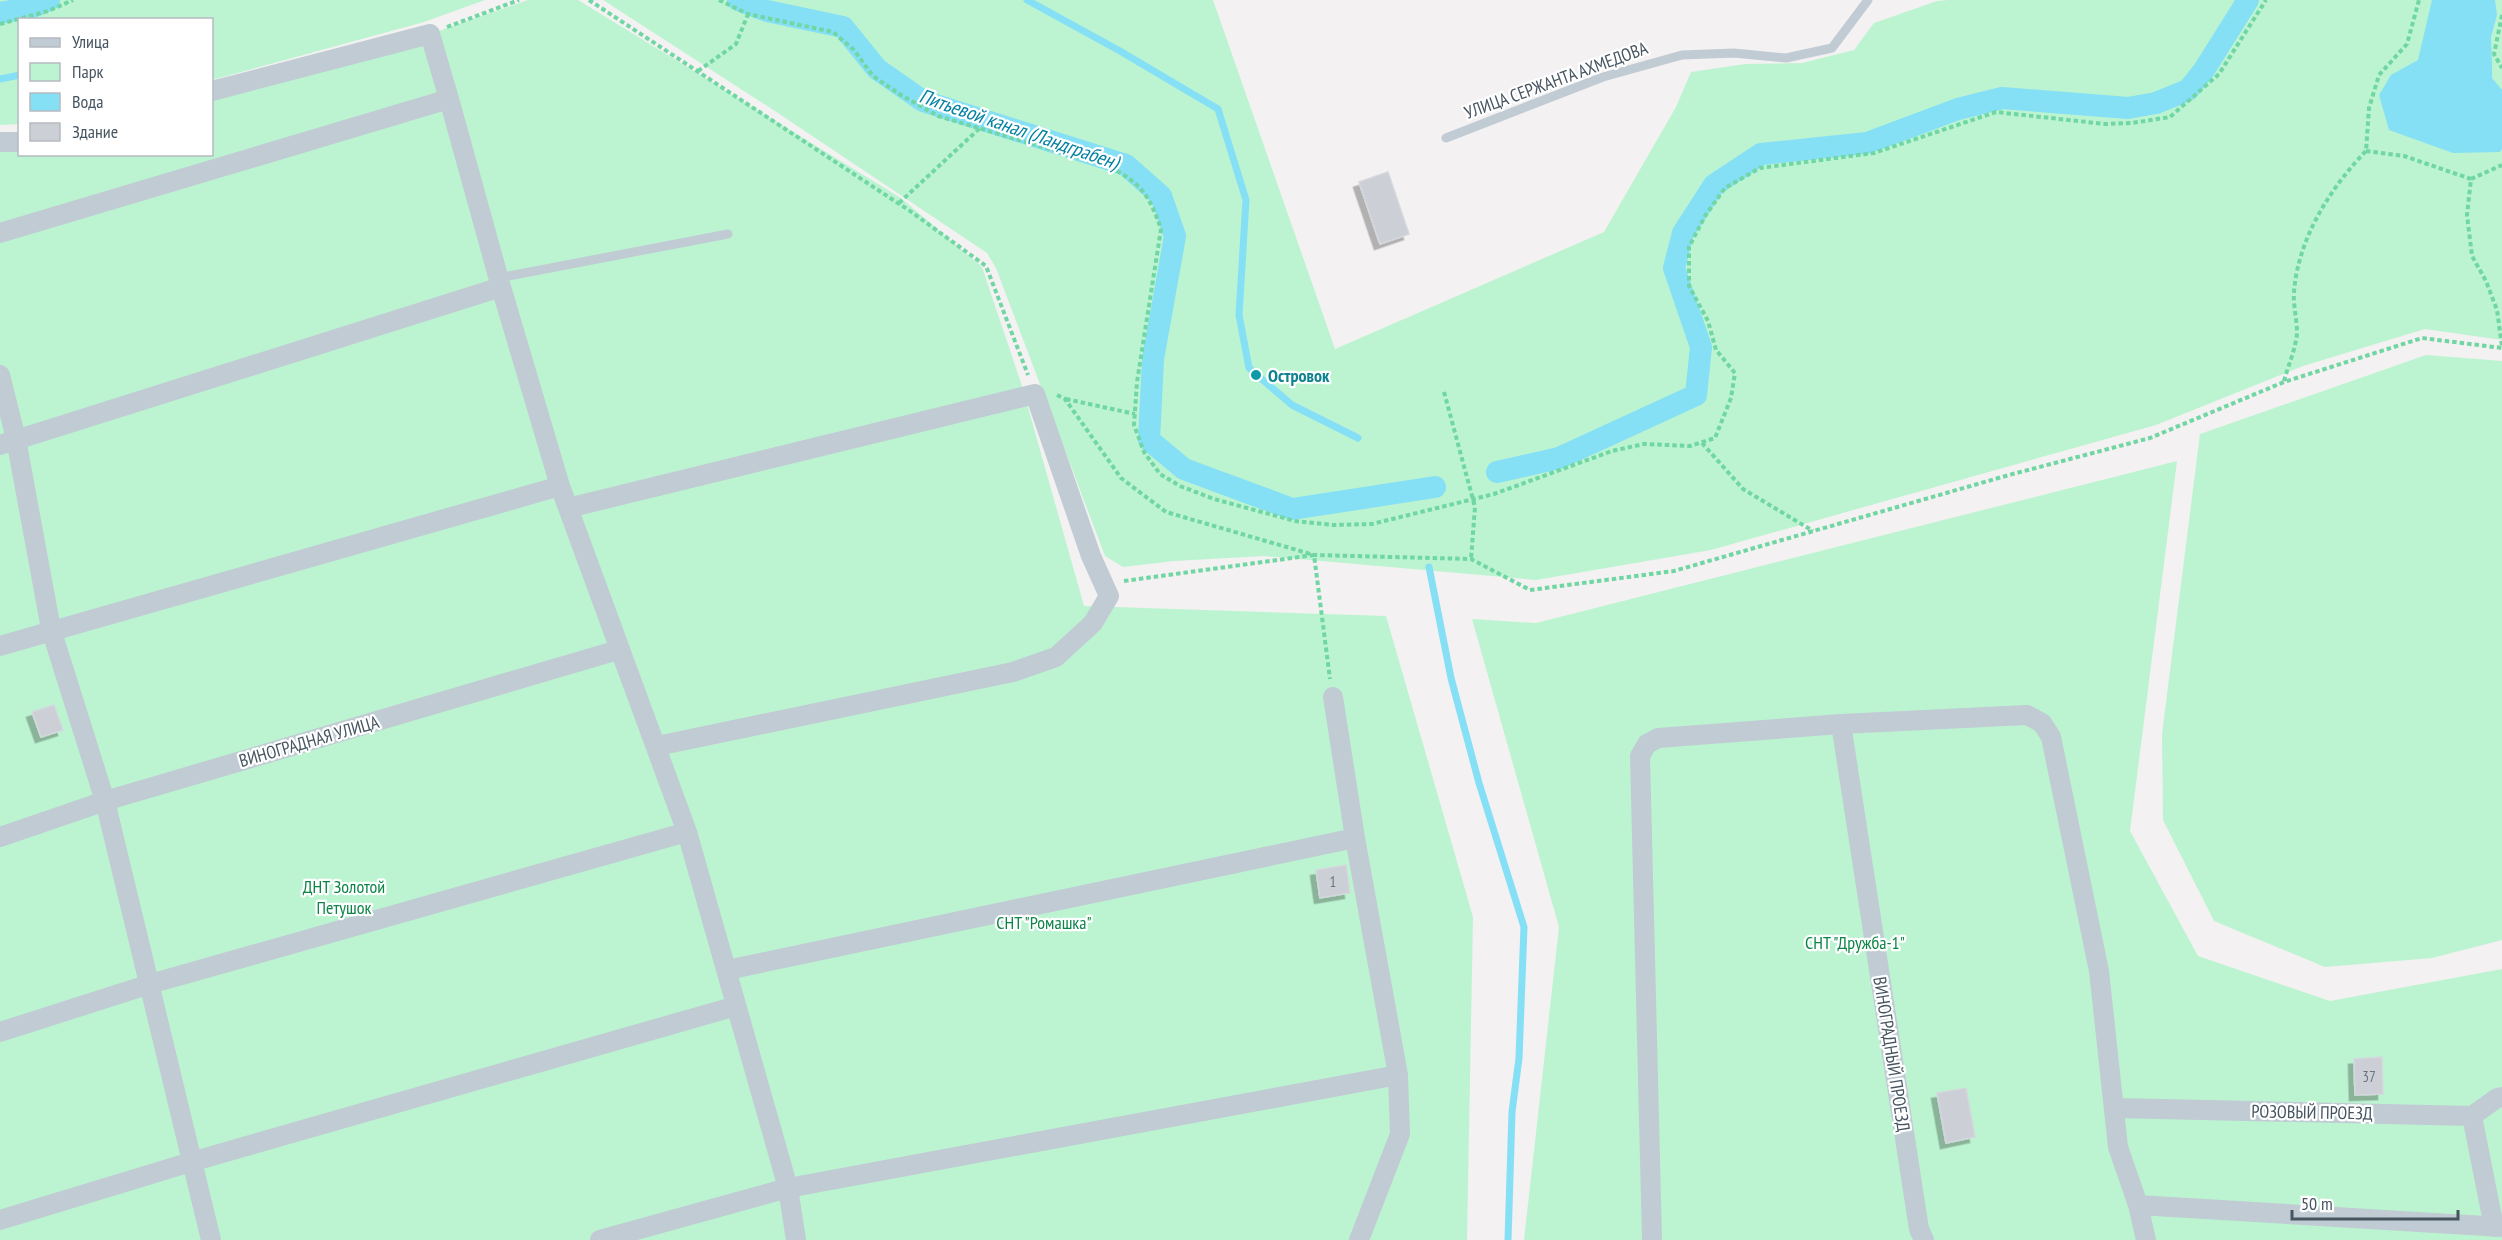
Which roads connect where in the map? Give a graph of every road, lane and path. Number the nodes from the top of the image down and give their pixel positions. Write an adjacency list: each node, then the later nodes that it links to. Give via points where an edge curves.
1 (74, 0): 10 (path)
2 (519, 0): 13 (path)
3 (589, 0): 15 (path)
4 (719, 0): 8 (path)
5 (1868, 0): 19 (lane, УЛИЦА СЕРЖАНТА АХМЕДОВА, via 1832,48 1786,58 1734,53 1682,55 1603,77)
6 (2266, 0): 37 (path, via 2219,74 2170,117 2105,124 1996,112 1874,153 1760,168 1725,188 1689,247 1689,286 1708,321 1716,350 1735,373 1731,398 1715,438)
7 (2418, 0): 22 (path, via 2407,44 2379,75 2369,108)
8 (748, 14): 15 (path, via 736,44); 18 (path, via 833,32 854,50 873,76 901,95 938,116)
9 (2502, 15): 14 (path, via 2494,54)
10 (22, 18)
11 (18, 19): 12 (path)
12 (0, 24)
13 (430, 34): 16 (street); 17 (street)
14 (2502, 68)
15 (698, 71): 25 (path)
16 (213, 91)
17 (448, 99): 26 (street); 28 (street)
18 (981, 127): 25 (path); 35 (path, via 1110,167 1134,180 1152,205 1161,229)
19 (1446, 138)
20 (0, 142): 21 (street)
21 (18, 142)
22 (2366, 151): 24 (path, via 2404,156); 31 (path, via 2325,203 2302,251 2294,292 2297,334)
23 (2502, 165): 24 (path)
24 (2471, 179): 29 (path, via 2467,216 2472,256 2497,310)
25 (899, 203): 33 (path, via 986,266)
26 (0, 232)
27 (729, 234): 28 (lane)
28 (499, 282): 36 (street); 38 (street)
29 (2502, 348): 31 (path, via 2422,338)
30 (0, 375): 36 (street)
31 (2284, 382): 41 (path, via 2150,438)
32 (1444, 392): 39 (path)
33 (1035, 394): 34 (path, via 1050,392); 40 (street); 44 (street)
34 (1065, 399): 35 (path); 42 (path, via 1121,478 1166,512)
35 (1135, 414): 39 (path, via 1134,425 1144,452 1160,474 1214,499 1295,521 1372,524)
36 (8, 442): 45 (street)
37 (1702, 442): 39 (path, via 1690,446 1644,444 1612,451); 41 (path, via 1743,489)
38 (560, 486): 40 (street); 45 (street)
39 (1473, 499): 43 (path)
40 (568, 508): 47 (street)
41 (1813, 531): 43 (path, via 1674,571 1530,590)
42 (1314, 555): 43 (path); 44 (path); 48 (path)
43 (1472, 559)
44 (1104, 586): 50 (street, via 1109,596 1093,623 1056,657 1013,672)
45 (51, 629): 46 (street); 51 (street)
46 (0, 646)
47 (618, 650): 50 (street); 51 (street, ВИНОГРАДНАЯ УЛИЦА)
48 (1333, 697): 54 (street)
49 (1841, 724): 61 (street, via 2027,715 2042,723 2051,737 2099,971); 72 (street, via 1658,738 1647,744 1641,756); 73 (street, ВИНОГРАДНЫЙ ПРОЕЗД, via 1919,1229)
50 (657, 746): 52 (street)
51 (105, 801): 53 (street, ВИНОГРАДНАЯ УЛИЦА); 56 (street)
52 (687, 832): 55 (street); 56 (street)
53 (0, 837)
54 (1355, 838): 55 (street); 59 (street)
55 (727, 970): 57 (street)
56 (150, 984): 58 (street); 63 (street)
57 (736, 1006): 63 (street); 64 (street)
58 (0, 1032)
59 (1398, 1075): 64 (street); 71 (street, via 1400,1134)
60 (2502, 1097): 62 (street)
61 (2115, 1108): 62 (street, РОЗОВЫЙ ПРОЕЗД); 65 (street, via 2118,1147)
62 (2472, 1116): 67 (street)
63 (191, 1162): 66 (street); 68 (street)
64 (788, 1188): 69 (street); 70 (street)
65 (2138, 1205): 67 (street); 74 (street)
66 (0, 1220)
67 (2498, 1227)
68 (212, 1240)
69 (600, 1240)
70 (796, 1240)
71 (1359, 1240)
72 (1652, 1240)
73 (1924, 1240)
74 (2146, 1240)

